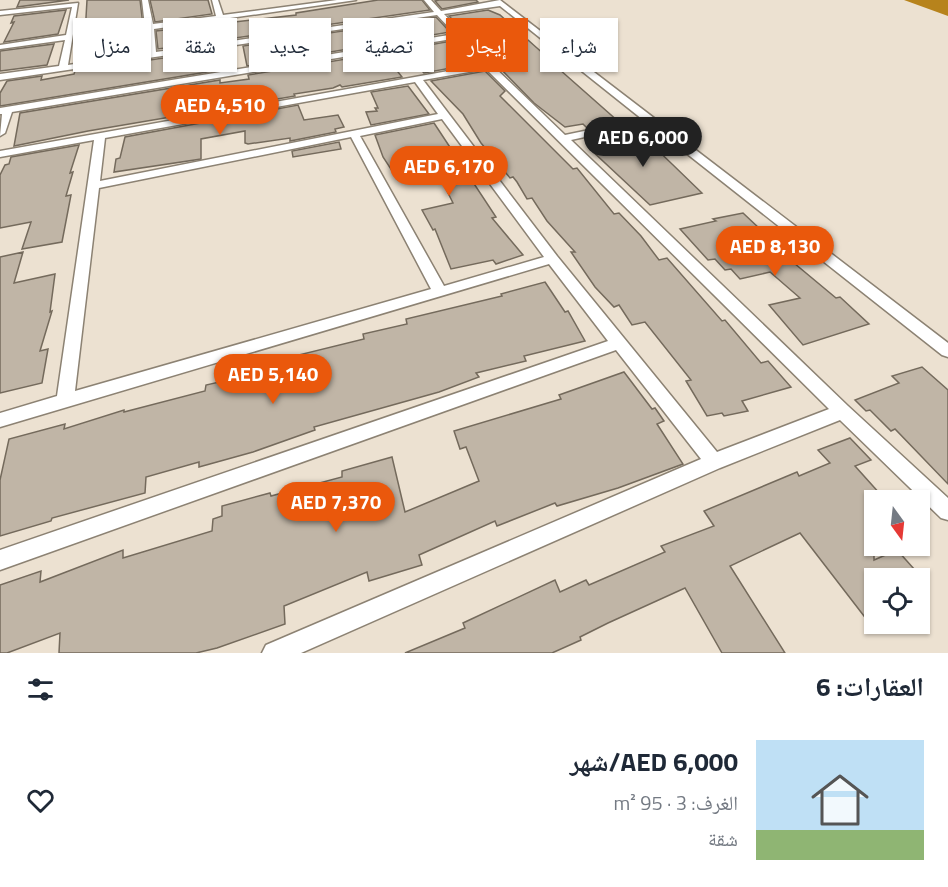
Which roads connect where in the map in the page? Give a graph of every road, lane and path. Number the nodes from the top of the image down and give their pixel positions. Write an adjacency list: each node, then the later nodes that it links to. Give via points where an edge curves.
1 (145, 0): 9 (street)
2 (215, 0): 10 (street)
3 (353, 0): 10 (street)
4 (427, 0): 7 (street)
5 (77, 2): 8 (street); 12 (street)
6 (498, 2): 7 (street); 24 (street, via 613,86)
7 (441, 13): 11 (street); 16 (street)
8 (3, 15)
9 (148, 18)
10 (220, 18)
11 (446, 19)
12 (70, 37): 15 (street); 17 (street)
13 (446, 38): 22 (street)
14 (151, 40): 16 (street)
15 (0, 46)
16 (152, 54): 17 (street)
17 (63, 67): 20 (street)
18 (455, 72): 21 (street)
19 (494, 72): 28 (street)
20 (0, 77)
21 (417, 79): 23 (street); 27 (street)
22 (4, 110): 25 (street)
23 (443, 116): 26 (street); 31 (street)
24 (650, 120): 28 (street); 34 (street)
25 (0, 133)
26 (355, 135): 30 (street); 32 (street)
27 (100, 136): 29 (street); 30 (street)
28 (563, 139): 36 (street)
29 (0, 154)
30 (94, 186): 35 (street)
31 (552, 259): 32 (street); 33 (street)
32 (440, 292): 35 (street)
33 (619, 343): 38 (street); 40 (street)
34 (948, 351)
35 (65, 402): 37 (street)
36 (842, 411): 38 (street); 39 (street)
37 (0, 420)
38 (714, 462): 41 (street)
39 (948, 511)
40 (0, 560)
41 (274, 653)

